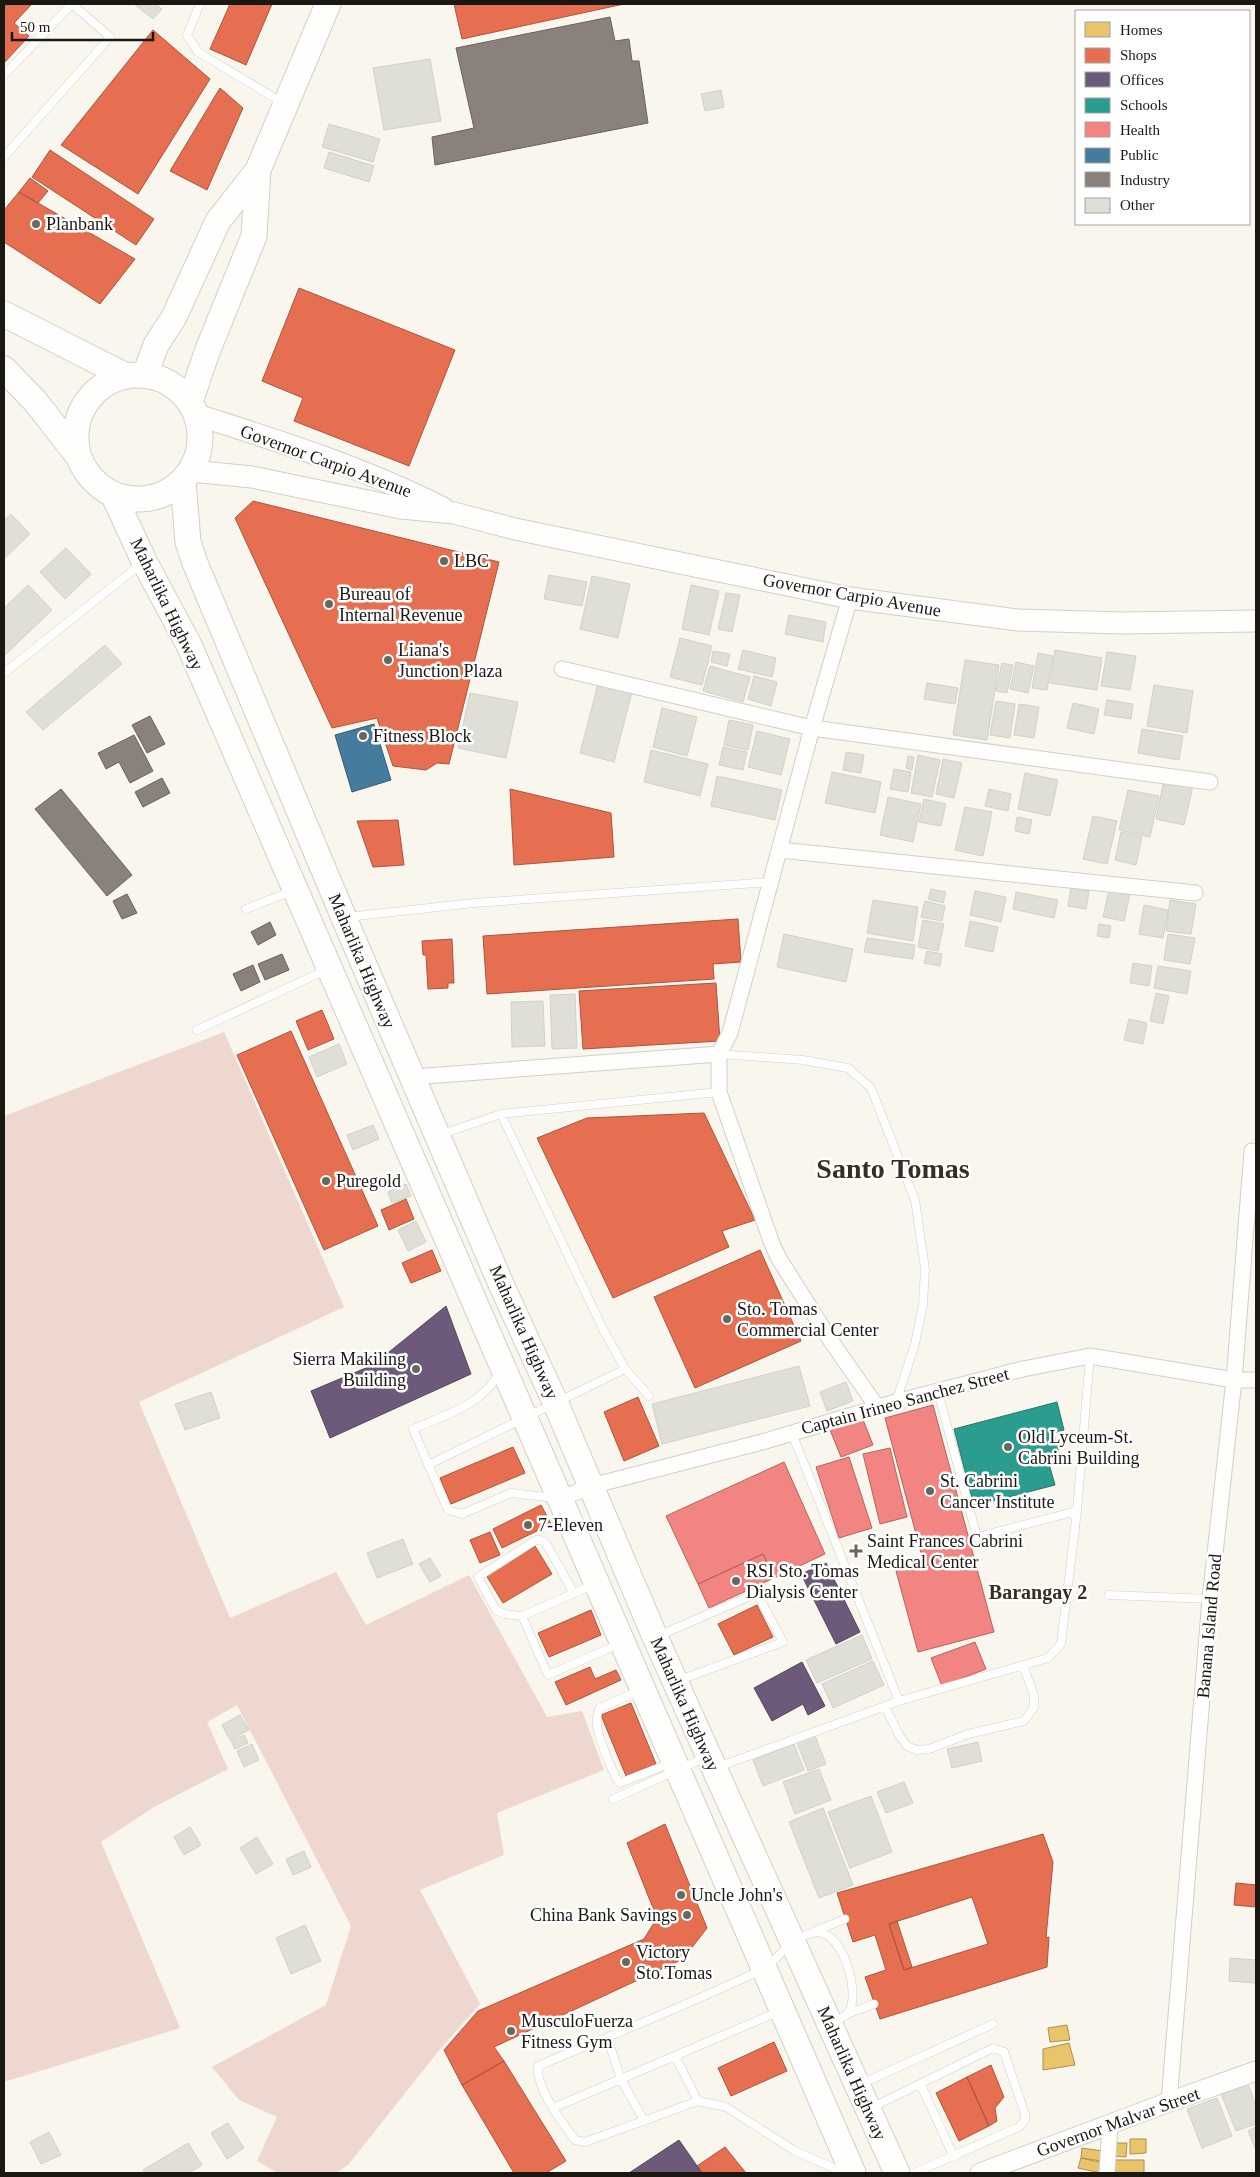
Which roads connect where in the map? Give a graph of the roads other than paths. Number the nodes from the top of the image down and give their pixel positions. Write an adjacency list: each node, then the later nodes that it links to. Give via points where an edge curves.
1 (200, 4): 4 (lane, via 187,35 198,52)
2 (328, 4): 4 (highway)
3 (4, 75): 5 (lane, via 72,4 110,37)
4 (286, 105): 6 (highway)
5 (4, 157)
6 (258, 170): 9 (highway, via 218,221 174,317); 10 (highway, via 254,236 207,352)
7 (4, 314): 9 (highway)
8 (4, 369): 11 (highway, via 46,413)
9 (135, 376): 10 (highway, via 170,384); 11 (highway, via 103,386 86,403 76,432)
10 (193, 409): 12 (highway, via 201,434 200,445); 14 (main road, Governor Carpio Avenue, via 404,488)
11 (80, 459): 13 (highway, via 92,478)
12 (187, 476): 13 (highway, via 170,491 151,498 132,499); 14 (main road, Governor Carpio Avenue, via 252,477 401,508); 27 (highway, Maharlika Highway, via 188,542 195,563)
13 (113, 494): 15 (highway, Maharlika Highway)
14 (454, 513): 16 (main road, Governor Carpio Avenue, via 515,529)
15 (144, 561): 19 (lane); 24 (highway, Maharlika Highway, via 189,645)
16 (850, 598): 17 (main road, Governor Carpio Avenue, via 1018,620 1123,623); 20 (street)
17 (1256, 621)
18 (562, 669): 20 (street)
19 (4, 673)
20 (812, 728): 21 (street); 22 (street)
21 (1210, 782)
22 (780, 850): 23 (street); 25 (street)
23 (771, 882): 27 (lane, via 474,903); 30 (street, via 730,1033)
24 (296, 889): 26 (lane); 28 (highway, Maharlika Highway)
25 (1194, 893)
26 (246, 909)
27 (344, 918): 31 (highway, Maharlika Highway)
28 (330, 968): 29 (lane); 37 (highway, Maharlika Highway)
29 (197, 1030)
30 (719, 1054): 31 (street); 32 (street); 43 (lane, via 803,1060 848,1068 871,1088 915,1200 925,1269 923,1304 915,1344)
31 (412, 1076): 34 (highway, Maharlika Highway)
32 (719, 1092): 33 (lane); 45 (street, via 778,1257)
33 (501, 1114): 34 (lane); 38 (lane)
34 (438, 1136): 44 (highway, Maharlika Highway)
35 (1252, 1151): 39 (street, Banana Island Road)
36 (1090, 1356): 39 (street, Captain Irineo Sanchez Street); 41 (street, Captain Irineo Sanchez Street, via 1023,1369); 51 (lane)
37 (504, 1366): 46 (highway, Maharlika Highway); 48 (lane, via 491,1388 472,1402 412,1429)
38 (625, 1369): 42 (lane); 44 (lane)
39 (1234, 1380): 40 (street, Captain Irineo Sanchez Street); 55 (street, Banana Island Road)
40 (1256, 1380)
41 (938, 1392): 43 (street, Captain Irineo Sanchez Street); 51 (lane, via 977,1537)
42 (649, 1396)
43 (896, 1402): 45 (street, Captain Irineo Sanchez Street)
44 (556, 1404): 46 (lane); 49 (highway, Maharlika Highway)
45 (877, 1407): 47 (street, Captain Irineo Sanchez Street)
46 (524, 1420): 48 (lane); 50 (highway, Maharlika Highway)
47 (791, 1432): 49 (street, Captain Irineo Sanchez Street); 62 (lane)
48 (428, 1465): 50 (lane, via 448,1510 462,1514 511,1492)
49 (591, 1486): 50 (street, Captain Irineo Sanchez Street); 57 (highway, Maharlika Highway)
50 (560, 1499): 52 (highway, Maharlika Highway)
51 (1077, 1511): 59 (lane, via 1061,1644 1048,1658)
52 (597, 1584): 53 (lane); 58 (highway, Maharlika Highway)
53 (573, 1592): 56 (lane); 56 (lane, via 546,1543 536,1540 478,1577 496,1610)
54 (1109, 1595): 55 (lane)
55 (1210, 1599): 81 (street, Banana Island Road)
56 (522, 1616): 58 (lane, via 548,1675)
57 (655, 1637): 60 (highway, Maharlika Highway); 60 (lane, via 757,1593 783,1642)
58 (622, 1643): 61 (highway, Maharlika Highway)
59 (1023, 1666): 62 (lane); 63 (lane, via 1034,1696 1034,1707 1024,1720 968,1734 929,1750 907,1746)
60 (675, 1681): 64 (highway, Maharlika Highway)
61 (642, 1689): 65 (highway, Maharlika Highway); 65 (lane, via 600,1708 596,1714 595,1724 616,1778 620,1783)
62 (899, 1700): 63 (lane)
63 (885, 1706): 64 (lane)
64 (711, 1763): 65 (lane); 68 (highway, Maharlika Highway)
65 (676, 1766): 66 (lane); 69 (highway, Maharlika Highway)
66 (613, 1798)
67 (845, 1919): 68 (lane)
68 (804, 1936): 69 (lane); 72 (highway, Maharlika Highway); 72 (lane, via 826,1934 843,1954 852,2005)
69 (764, 1969): 71 (highway, Maharlika Highway); 74 (lane)
70 (874, 2004): 72 (lane)
71 (782, 2011): 75 (lane); 88 (highway, Maharlika Highway)
72 (838, 2019): 79 (highway, Maharlika Highway)
73 (993, 2024): 79 (lane)
74 (607, 2037): 77 (lane); 82 (lane, via 538,2066 537,2074)
75 (676, 2058): 77 (lane); 80 (lane)
76 (1256, 2071): 81 (street, Governor Malvar Street)
77 (621, 2079): 82 (lane); 84 (lane)
78 (921, 2085): 83 (lane); 86 (lane); 86 (lane, via 993,2048 1006,2056 1025,2120 1019,2127)
79 (856, 2086): 83 (highway, Maharlika Highway)
80 (698, 2101): 84 (lane); 87 (lane, via 726,2107 795,2151)
81 (1169, 2102): 85 (street, Governor Malvar Street)
82 (553, 2108): 84 (lane, via 575,2140 585,2142)
83 (867, 2110): 89 (highway, Maharlika Highway)
84 (644, 2121)
85 (1110, 2125): 91 (street, Governor Malvar Street); 92 (street)
86 (954, 2157): 90 (lane)
87 (845, 2173)
88 (853, 2173)
89 (897, 2173)
90 (914, 2173)
91 (980, 2173)
92 (1107, 2173)

